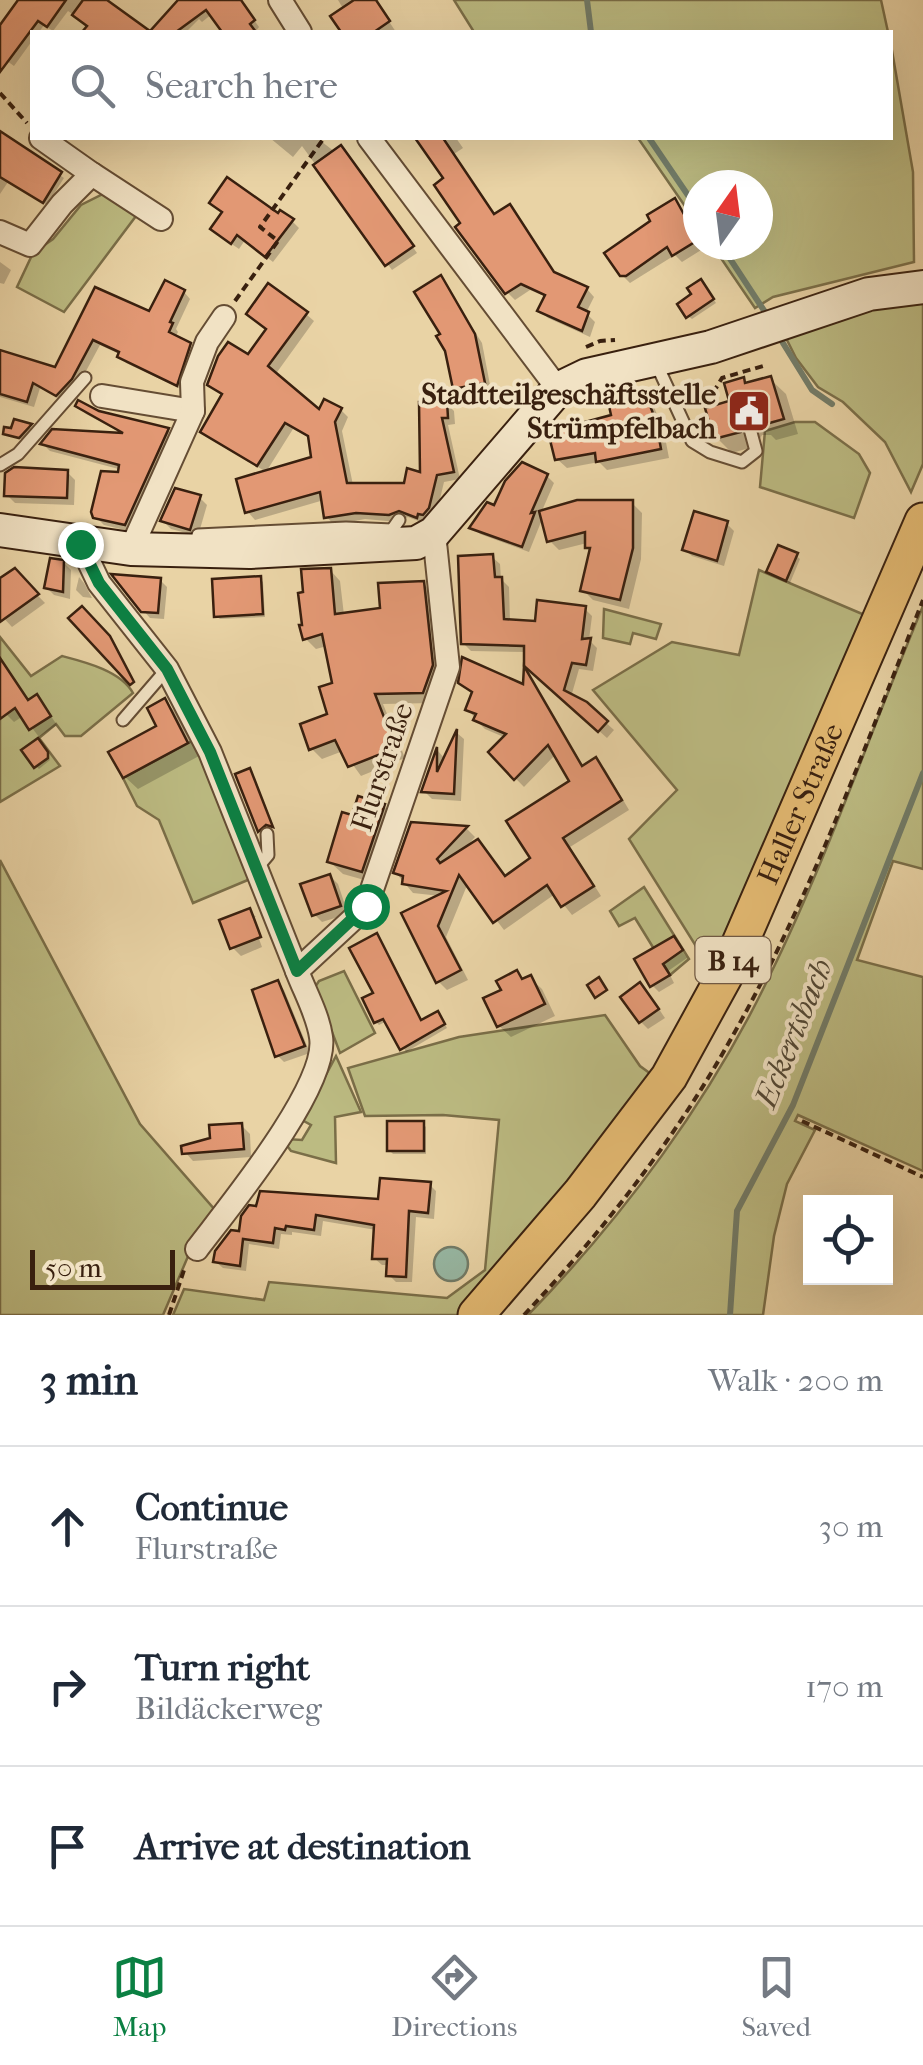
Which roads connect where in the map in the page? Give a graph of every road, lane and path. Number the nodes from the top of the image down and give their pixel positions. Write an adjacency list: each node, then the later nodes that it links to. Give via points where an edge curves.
1 (280, 0): 2 (street)
2 (299, 30)
3 (0, 93): 4 (path)
4 (30, 128)
5 (45, 140): 8 (street)
6 (323, 140): 12 (path, via 260,227 278,241)
7 (370, 140): 17 (street)
8 (92, 174): 9 (street); 10 (street, via 30,244)
9 (161, 219)
10 (0, 232)
11 (923, 288): 13 (street, via 869,294 713,353)
12 (224, 317): 20 (street, via 206,342 192,382)
13 (641, 350): 14 (path, via 600,341); 17 (street); 19 (lane)
14 (575, 352)
15 (762, 366): 19 (path, via 722,378 706,396)
16 (85, 378): 22 (lane, via 18,454)
17 (558, 390): 26 (street)
18 (102, 396): 20 (street)
19 (675, 403): 21 (lane, via 692,441 710,454 750,458 756,451)
20 (193, 411): 28 (street)
21 (750, 429)
22 (0, 465)
23 (399, 520): 27 (lane, via 392,530)
24 (923, 521): 39 (main road, Haller Straße / B 14, via 731,964 668,1077)
25 (0, 530): 29 (street)
26 (434, 533): 28 (street, via 400,546 250,552); 34 (street, Flurstraße, via 448,667 366,906)
27 (182, 536)
28 (141, 538): 29 (street)
29 (80, 544): 30 (street, via 99,583)
30 (167, 669): 31 (lane); 33 (street, via 210,752)
31 (123, 720)
32 (267, 834): 33 (lane, via 268,855)
33 (256, 869): 34 (street)
34 (297, 971): 37 (street, via 322,1035 316,1069 262,1164)
35 (802, 1121): 36 (path)
36 (923, 1177)
37 (198, 1249): 38 (path)
38 (169, 1315)
39 (476, 1315)

